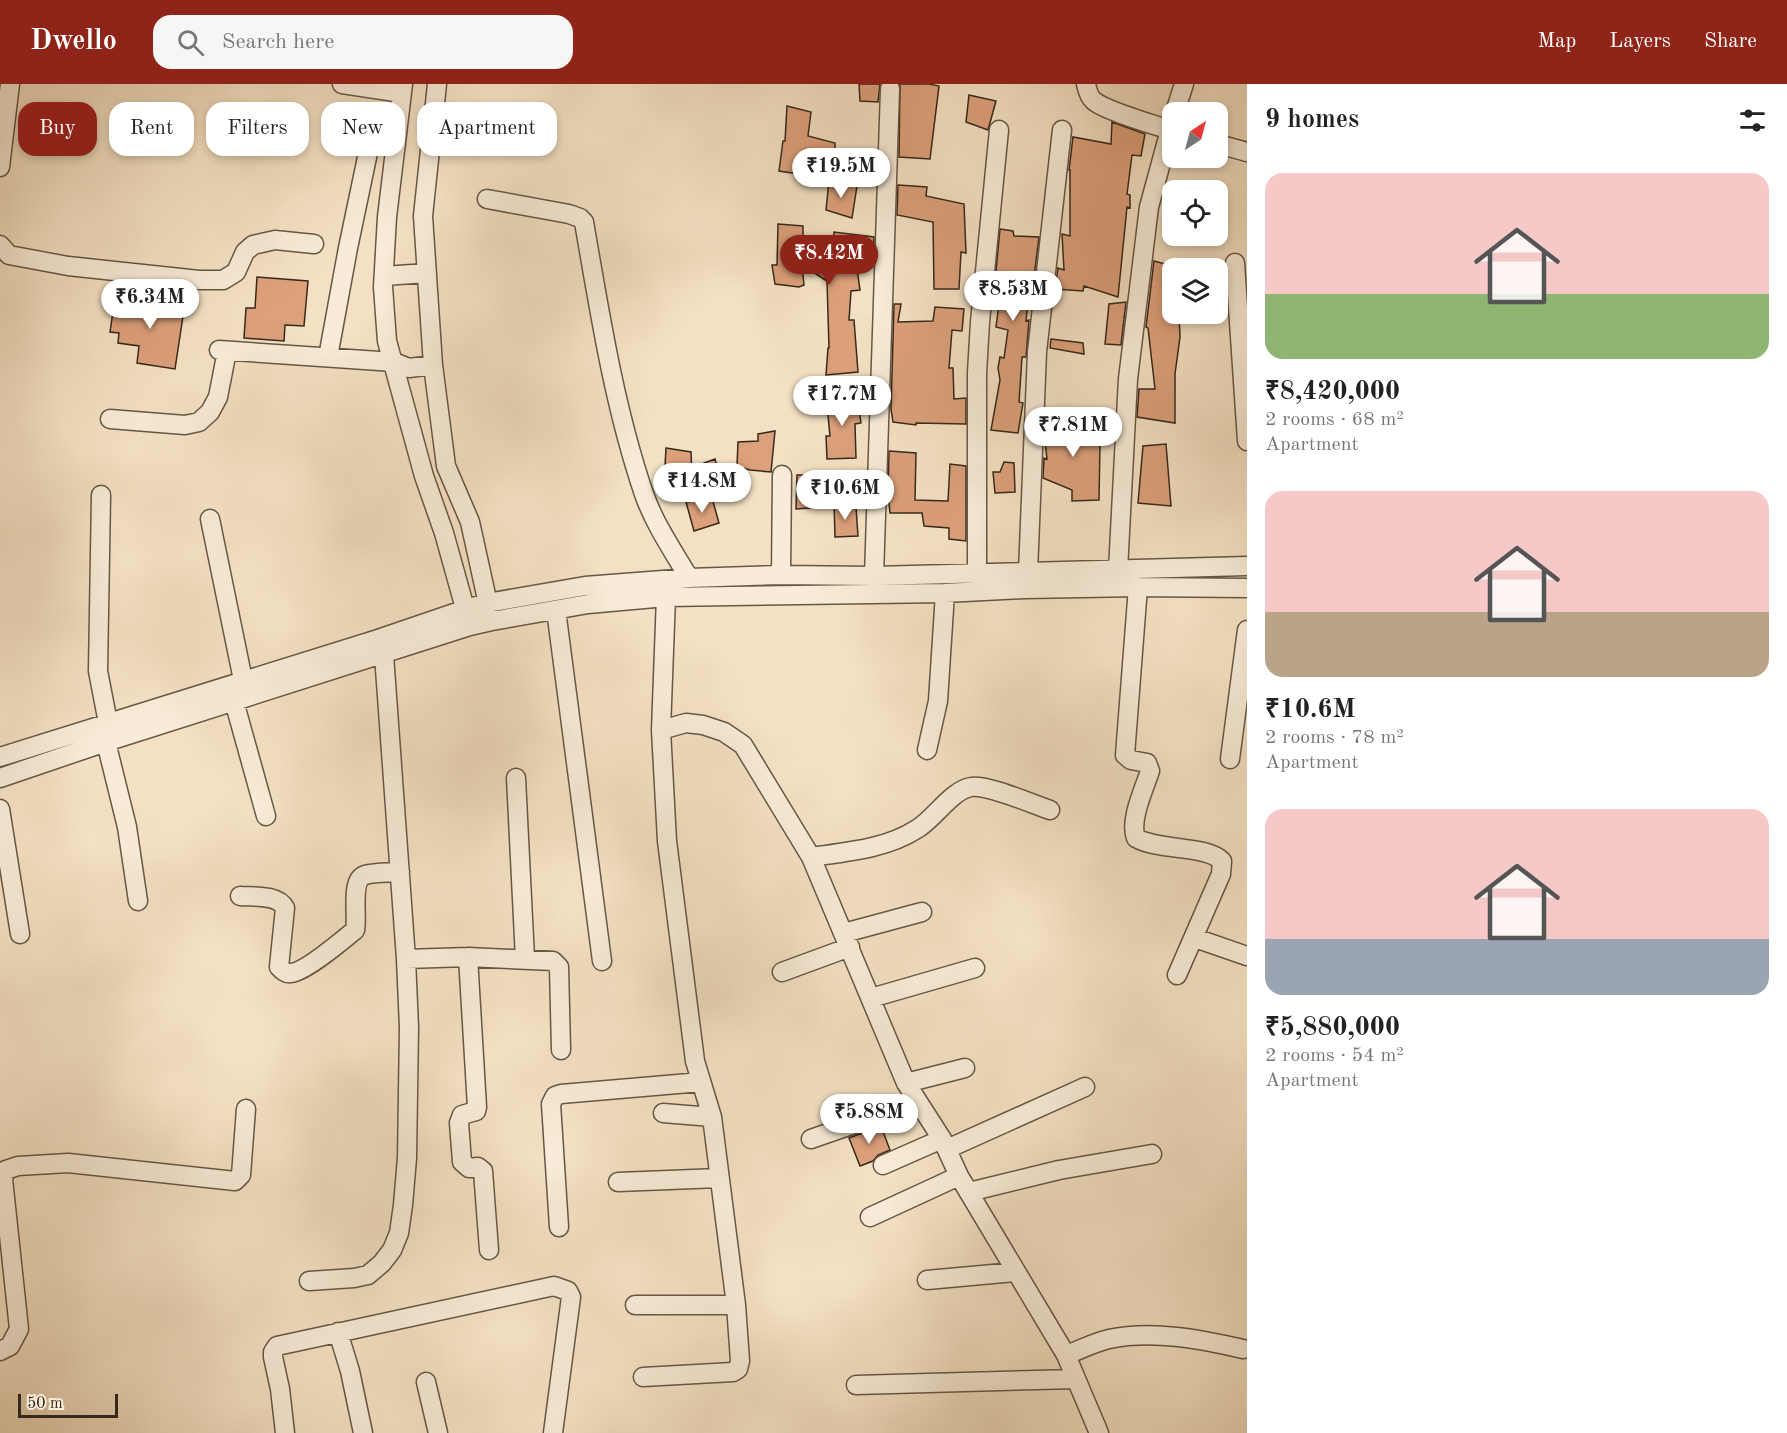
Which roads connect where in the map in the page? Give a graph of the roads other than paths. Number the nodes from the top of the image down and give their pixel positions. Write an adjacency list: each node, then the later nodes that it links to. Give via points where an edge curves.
1 (10, 84): 17 (street)
2 (342, 84): 6 (street)
3 (437, 84): 22 (street, via 423,216)
4 (1086, 84): 9 (street, via 1093,100)
5 (1184, 84): 8 (street)
6 (402, 89)
7 (890, 89): 35 (street)
8 (1179, 102)
9 (1162, 120)
10 (999, 130): 32 (street, via 977,373)
11 (1062, 130): 33 (street, via 1037,352)
12 (1228, 147): 13 (street)
13 (1247, 152)
14 (367, 156): 23 (street)
15 (395, 156): 22 (street, via 387,217)
16 (1162, 162): 31 (street, via 1149,207 1131,356)
17 (0, 167)
18 (487, 199): 36 (street, via 569,214 584,222 611,376 644,494)
19 (314, 243): 20 (street, via 275,240 253,245 245,252 236,272 223,280 68,266 9,255)
20 (0, 245)
21 (1235, 263): 26 (street)
22 (407, 275): 24 (street); 24 (street, via 387,341)
23 (328, 357): 24 (street); 25 (street, via 223,350 218,397 199,422 185,425)
24 (414, 366): 41 (street, via 424,476); 43 (street, via 446,466 470,522)
25 (110, 419)
26 (1247, 441)
27 (782, 475): 34 (street)
28 (100, 495): 49 (street, via 98,671)
29 (210, 519): 47 (street)
30 (1247, 566): 31 (street)
31 (1118, 570): 33 (street)
32 (977, 572): 33 (street); 35 (street)
33 (1028, 572)
34 (781, 575): 35 (street); 36 (street)
35 (874, 576)
36 (689, 578): 43 (street, via 585,586)
37 (1138, 587): 38 (street); 39 (street); 66 (street, via 1125,755 1147,764 1150,771 1134,832 1136,838 1152,844 1212,854 1222,861 1221,874)
38 (1247, 588)
39 (945, 593): 40 (street); 52 (street, via 938,701)
40 (666, 597): 42 (street); 50 (street)
41 (466, 609): 43 (street); 44 (street); 47 (street)
42 (556, 610): 43 (street); 72 (street)
43 (490, 612): 44 (street)
44 (471, 626): 46 (street)
45 (1247, 630): 54 (street)
46 (384, 655): 48 (street); 61 (street)
47 (243, 681): 49 (street)
48 (234, 701): 51 (street); 59 (street)
49 (108, 723): 53 (street)
50 (661, 730): 60 (street, via 686,723 703,725 724,732 743,745); 79 (street, via 667,841 695,1061)
51 (106, 742): 55 (street); 63 (street, via 127,827)
52 (927, 750)
53 (0, 758)
54 (1230, 759)
55 (0, 778)
56 (516, 778): 71 (street)
57 (0, 809): 65 (street)
58 (1050, 810): 60 (street, via 974,786 956,795 931,819 905,835 858,850)
59 (266, 816)
60 (811, 857): 67 (street)
61 (400, 872): 62 (street, via 360,878 356,884 355,930 304,969 291,974 279,967 285,908 282,902); 70 (street)
62 (240, 896)
63 (138, 901)
64 (922, 912): 67 (street)
65 (20, 934)
66 (1195, 938): 68 (street); 75 (street)
67 (847, 940): 74 (street); 76 (street)
68 (1247, 956)
69 (468, 957): 70 (street); 71 (street); 96 (street, via 477,1107 476,1111 462,1115 459,1123 462,1162 483,1171)
70 (406, 959): 99 (street, via 407,1158 399,1233 392,1250 368,1275)
71 (525, 959): 77 (street, via 553,961 559,967)
72 (602, 960)
73 (975, 968): 76 (street)
74 (782, 972)
75 (1177, 975)
76 (871, 998): 80 (street)
77 (561, 1050)
78 (965, 1068): 80 (street)
79 (701, 1082): 85 (street); 95 (street, via 555,1096 551,1104)
80 (906, 1083): 82 (street)
81 (1085, 1087): 87 (street)
82 (917, 1102): 86 (street); 87 (street)
83 (246, 1109): 104 (street, via 241,1175 235,1181 68,1163 6,1170 3,1179 19,1329 10,1346)
84 (663, 1113): 85 (street)
85 (712, 1117): 91 (street)
86 (811, 1139)
87 (945, 1144): 89 (street); 90 (street)
88 (1152, 1154): 93 (street, via 1059,1170)
89 (883, 1165)
90 (959, 1176): 93 (street); 94 (street)
91 (719, 1178): 92 (street); 101 (street)
92 (618, 1182)
93 (969, 1192): 97 (street)
94 (870, 1217)
95 (559, 1227)
96 (489, 1250)
97 (1015, 1272): 98 (street); 105 (street)
98 (927, 1280)
99 (309, 1281)
100 (635, 1305): 101 (street)
101 (736, 1305): 106 (street, via 738,1369)
102 (338, 1332): 110 (street, via 283,1343 273,1352); 111 (street); 113 (street, via 531,1290 562,1288 571,1297)
103 (1243, 1349): 105 (street, via 1179,1338 1127,1336 1107,1339)
104 (0, 1351)
105 (1066, 1355): 107 (street)
106 (644, 1377)
107 (1075, 1379): 109 (street); 114 (street)
108 (426, 1382): 112 (street)
109 (856, 1385)
110 (285, 1433)
111 (363, 1433)
112 (438, 1433)
113 (553, 1433)
114 (1099, 1433)

